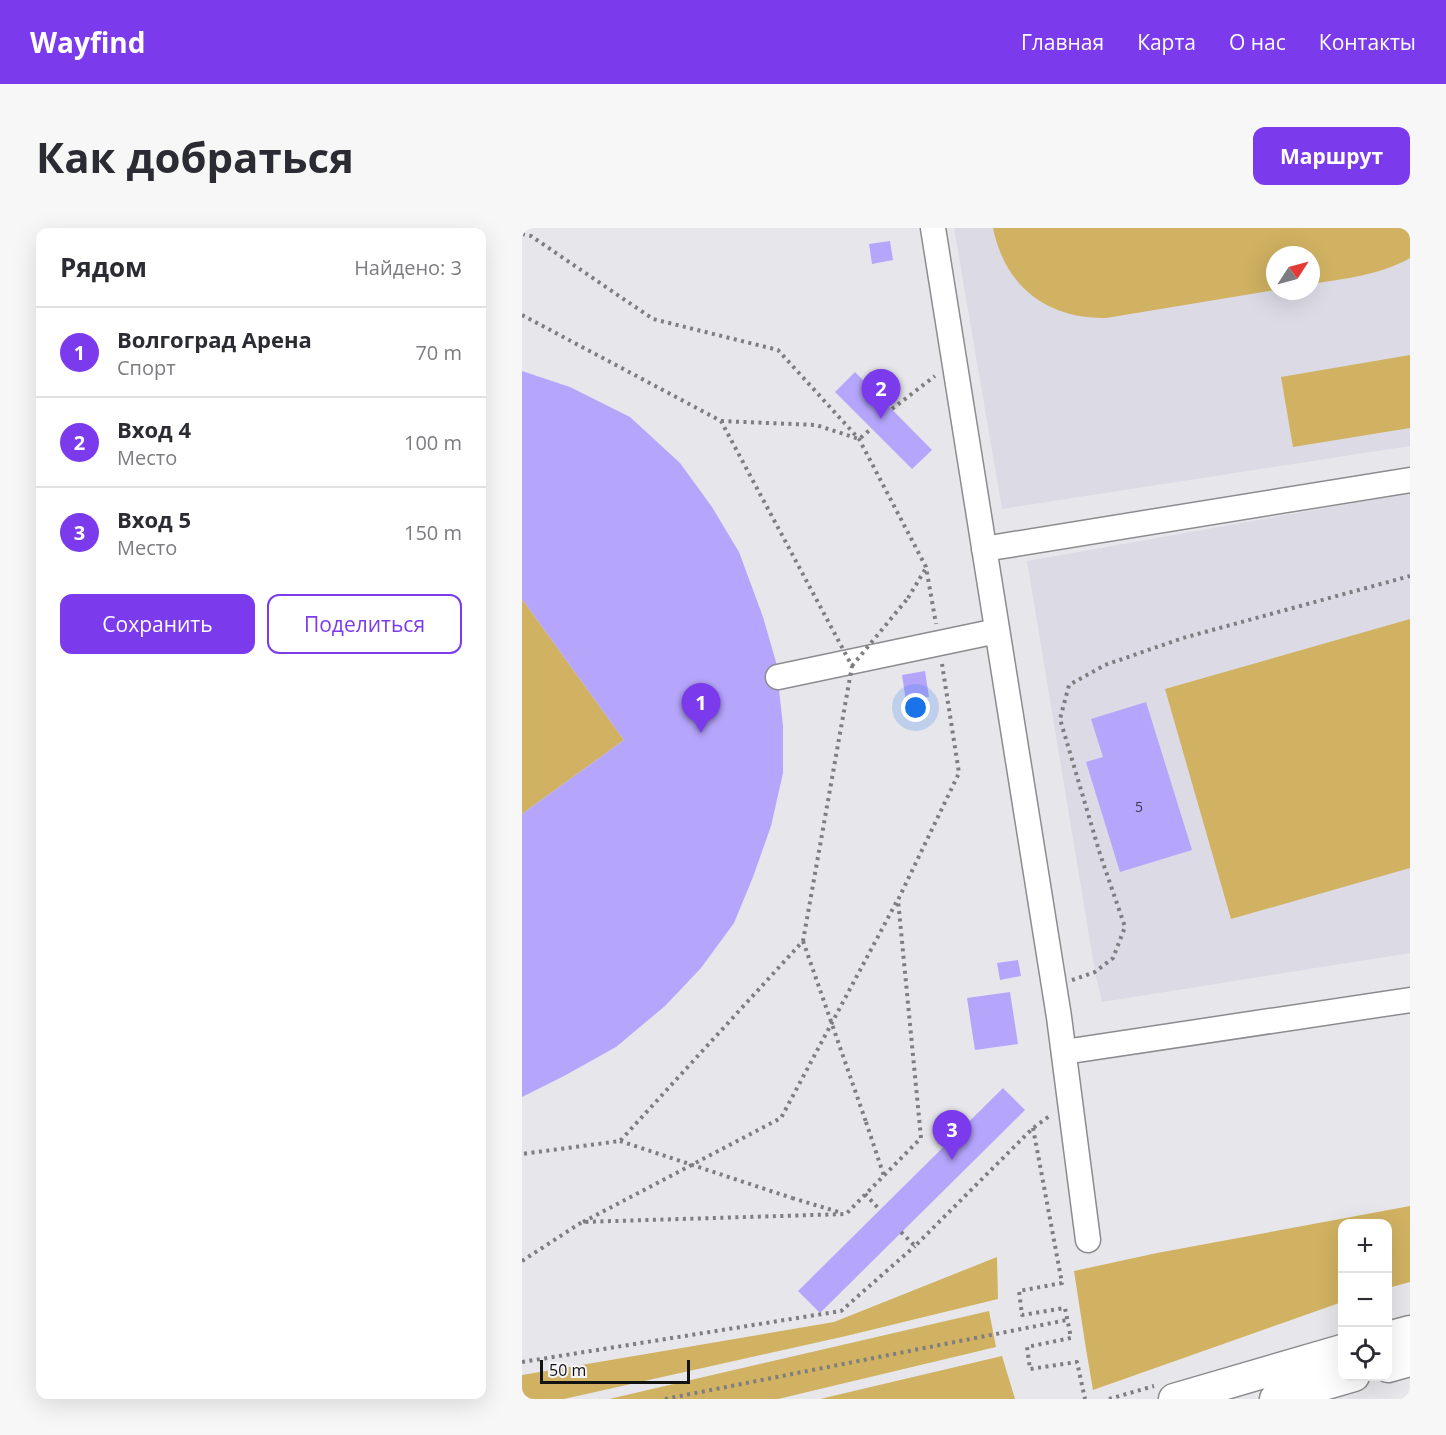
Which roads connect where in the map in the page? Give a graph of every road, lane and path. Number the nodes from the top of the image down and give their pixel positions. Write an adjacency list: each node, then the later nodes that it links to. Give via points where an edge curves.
1 (933, 228): 4 (street)
2 (522, 234): 8 (path, via 531,236 653,319 778,350)
3 (522, 315): 6 (path, bridge)
4 (954, 360): 5 (path); 10 (street)
5 (892, 409)
6 (721, 420): 8 (path, via 816,425); 15 (path, bridge)
7 (871, 429): 8 (path)
8 (860, 439): 11 (path)
9 (1410, 480): 10 (street)
10 (984, 549): 13 (street)
11 (927, 567): 14 (path); 15 (path, bridge, via 908,598)
12 (1410, 576): 19 (path, via 1184,638 1105,665 1069,685 1060,719 1125,927 1113,958 1095,972)
13 (997, 631): 14 (street); 19 (street)
14 (939, 643): 16 (street); 17 (path, via 959,773)
15 (852, 666): 18 (path, bridge)
16 (778, 677)
17 (898, 900): 24 (path, via 921,1138); 28 (path, via 781,1118)
18 (803, 940): 22 (path, bridge); 24 (path, bridge)
19 (1054, 986): 21 (street)
20 (1410, 1000): 21 (street)
21 (1064, 1052): 30 (street)
22 (620, 1141): 23 (path, bridge); 27 (path, bridge)
23 (522, 1154)
24 (884, 1176): 25 (path)
25 (865, 1194): 26 (path); 27 (path)
26 (880, 1210)
27 (846, 1214): 28 (path)
28 (582, 1222): 32 (path)
29 (902, 1232): 31 (path)
30 (1088, 1240)
31 (915, 1246): 33 (path, via 1033,1128 1062,1283 1019,1292 1022,1315 1065,1308); 38 (path, via 841,1311)
32 (522, 1261)
33 (1067, 1320): 41 (path); 42 (path, via 1071,1338 1027,1347 1030,1369 1077,1362)
34 (1410, 1331): 35 (main road)
35 (1392, 1336)
36 (1338, 1351): 43 (main road)
37 (1410, 1361): 39 (main road)
38 (522, 1362)
39 (1392, 1366)
40 (1340, 1381): 44 (main road)
41 (664, 1399)
42 (1085, 1399)
43 (1173, 1399)
44 (1275, 1399)

